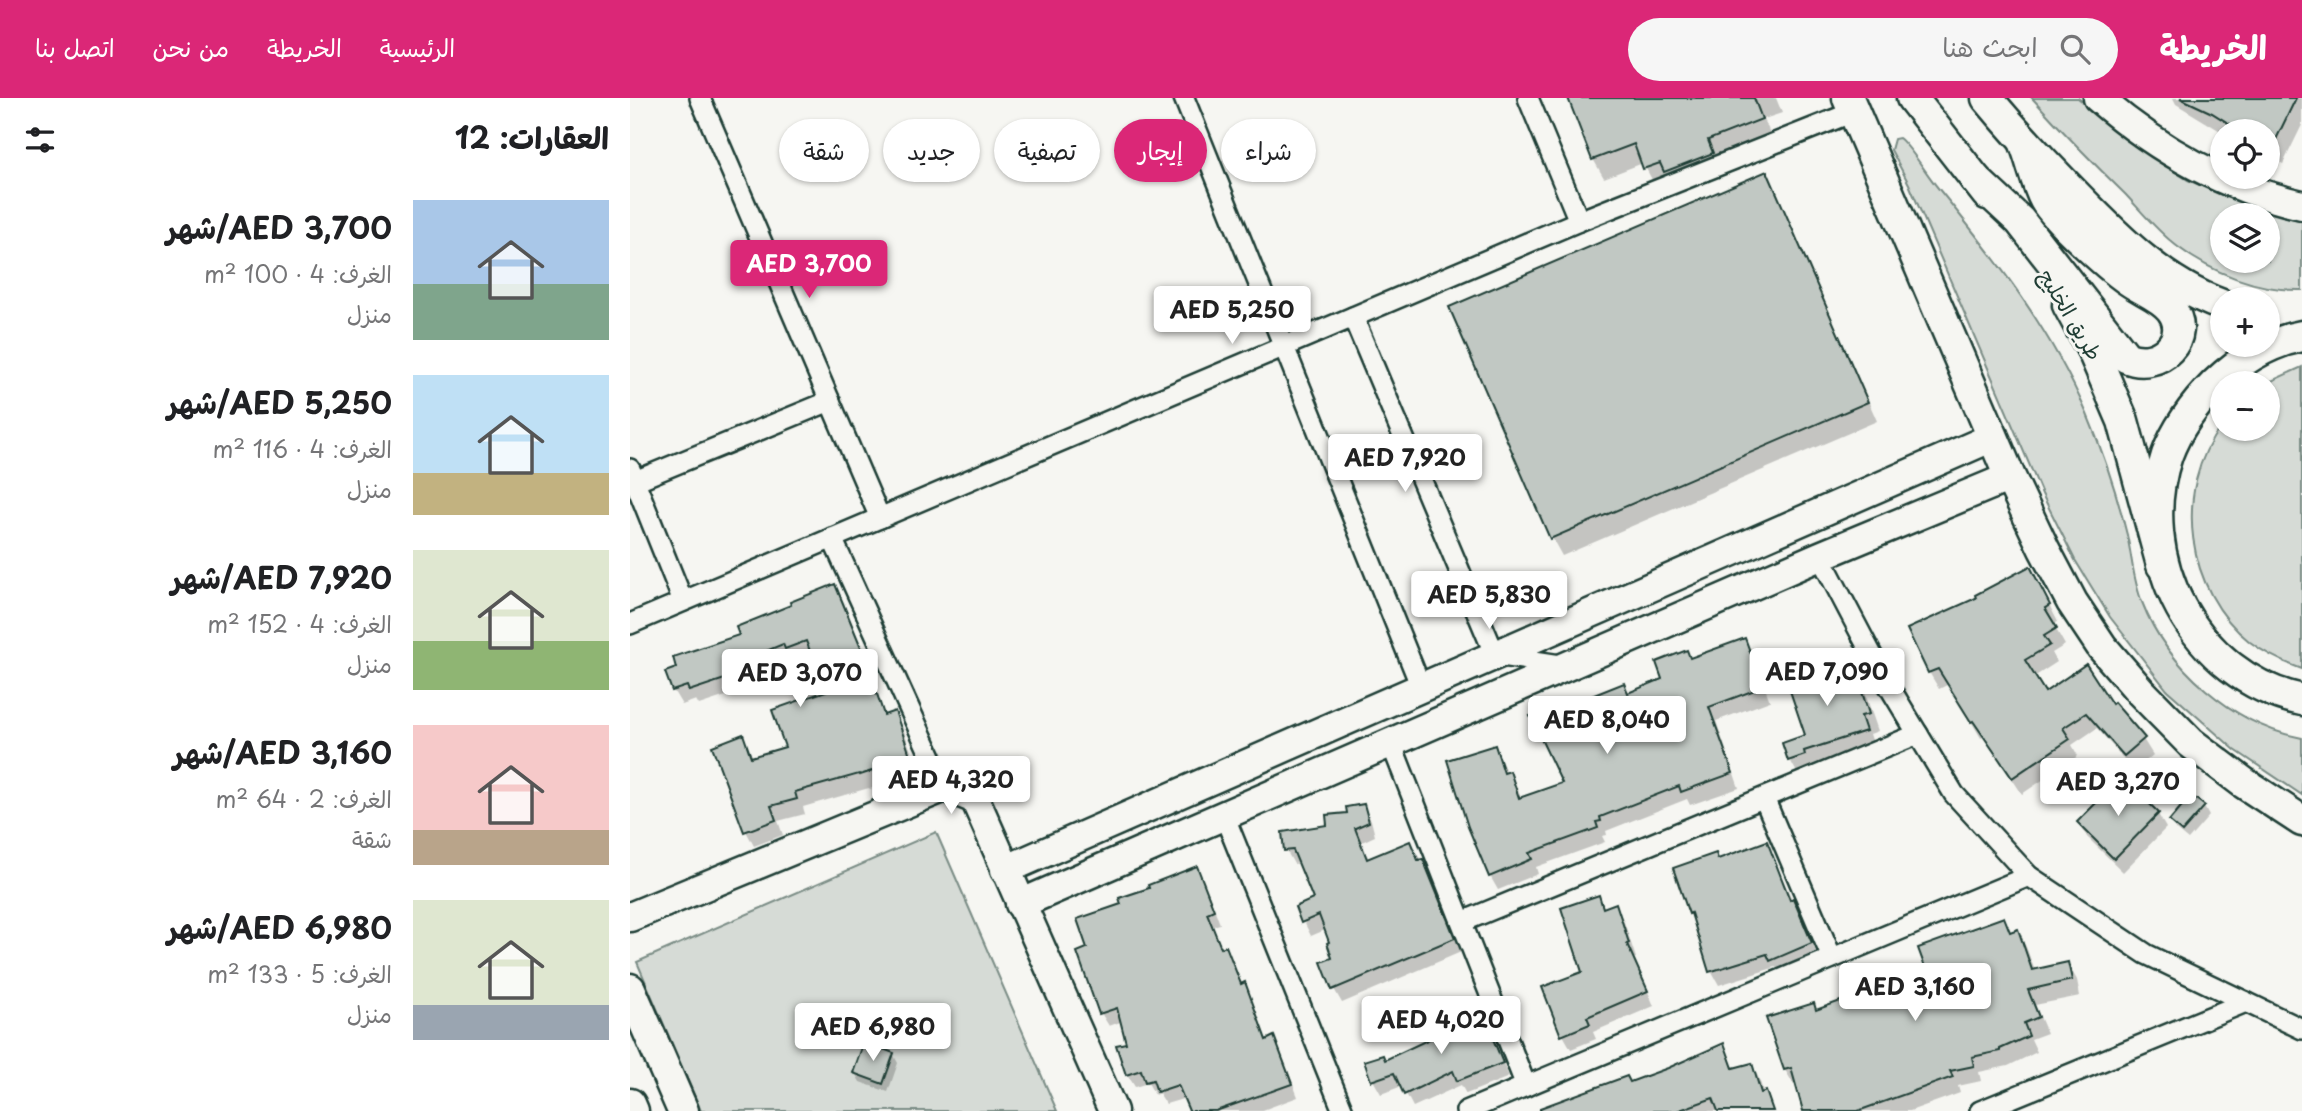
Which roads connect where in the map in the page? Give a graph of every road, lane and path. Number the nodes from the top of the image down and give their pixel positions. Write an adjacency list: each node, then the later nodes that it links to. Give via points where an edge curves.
1 (700, 98): 17 (street)
2 (1184, 98): 16 (street)
3 (1528, 98): 11 (street)
4 (1912, 98): 9 (main road, طريق الخليج)
5 (1987, 98): 8 (main road)
6 (2098, 98): 10 (street, via 2168,151 2215,176)
7 (1851, 105): 11 (street); 18 (main road)
8 (2025, 144): 9 (main road, via 2046,201 2125,278 2171,308 2177,334 2171,348 2158,359 2138,363 2126,357 2020,221); 12 (main road, via 2146,264)
9 (1975, 179): 24 (main road, طريق الخليج, via 2066,302 2093,351 2123,421)
10 (2302, 205)
11 (1579, 221): 13 (street)
12 (2210, 300)
13 (1353, 317): 16 (street); 27 (street)
14 (2280, 325): 15 (main road)
15 (2302, 333): 24 (main road, via 2234,365 2194,405 2168,454 2161,487 2157,509)
16 (1282, 347): 21 (street); 29 (street)
17 (831, 401): 19 (street); 21 (street)
18 (1993, 437): 20 (main road); 27 (street)
19 (632, 475): 25 (street)
20 (2010, 477): 23 (street); 36 (main road, via 2043,549 2102,647 2191,743)
21 (880, 518): 22 (street)
22 (832, 538): 25 (street); 33 (street)
23 (1820, 556): 28 (street); 31 (street)
24 (2162, 565): 30 (main road, via 2186,620 2226,664 2277,695)
25 (683, 601): 26 (street)
26 (630, 624)
27 (1495, 655): 28 (street); 29 (street)
28 (1567, 666): 32 (street)
29 (1421, 687): 37 (street)
30 (2302, 700)
31 (1918, 734): 34 (street); 38 (street, via 1954,794)
32 (1391, 743): 35 (street); 41 (street)
33 (945, 788): 37 (street, via 975,799); 40 (street)
34 (1764, 798): 41 (street); 42 (street)
35 (1224, 815): 39 (street); 51 (street)
36 (2302, 821)
37 (1005, 870): 39 (street)
38 (2029, 876): 42 (street); 44 (street, via 2146,954)
39 (1020, 904): 50 (street)
40 (630, 917)
41 (1462, 922): 46 (street)
42 (1832, 958): 46 (street)
43 (630, 989): 49 (main road)
44 (2246, 1002): 45 (street); 53 (street)
45 (2302, 1029)
46 (1526, 1086): 52 (street)
47 (630, 1104): 48 (main road)
48 (633, 1111)
49 (683, 1111)
50 (1113, 1111)
51 (1343, 1111)
52 (1466, 1111)
53 (1980, 1111)

